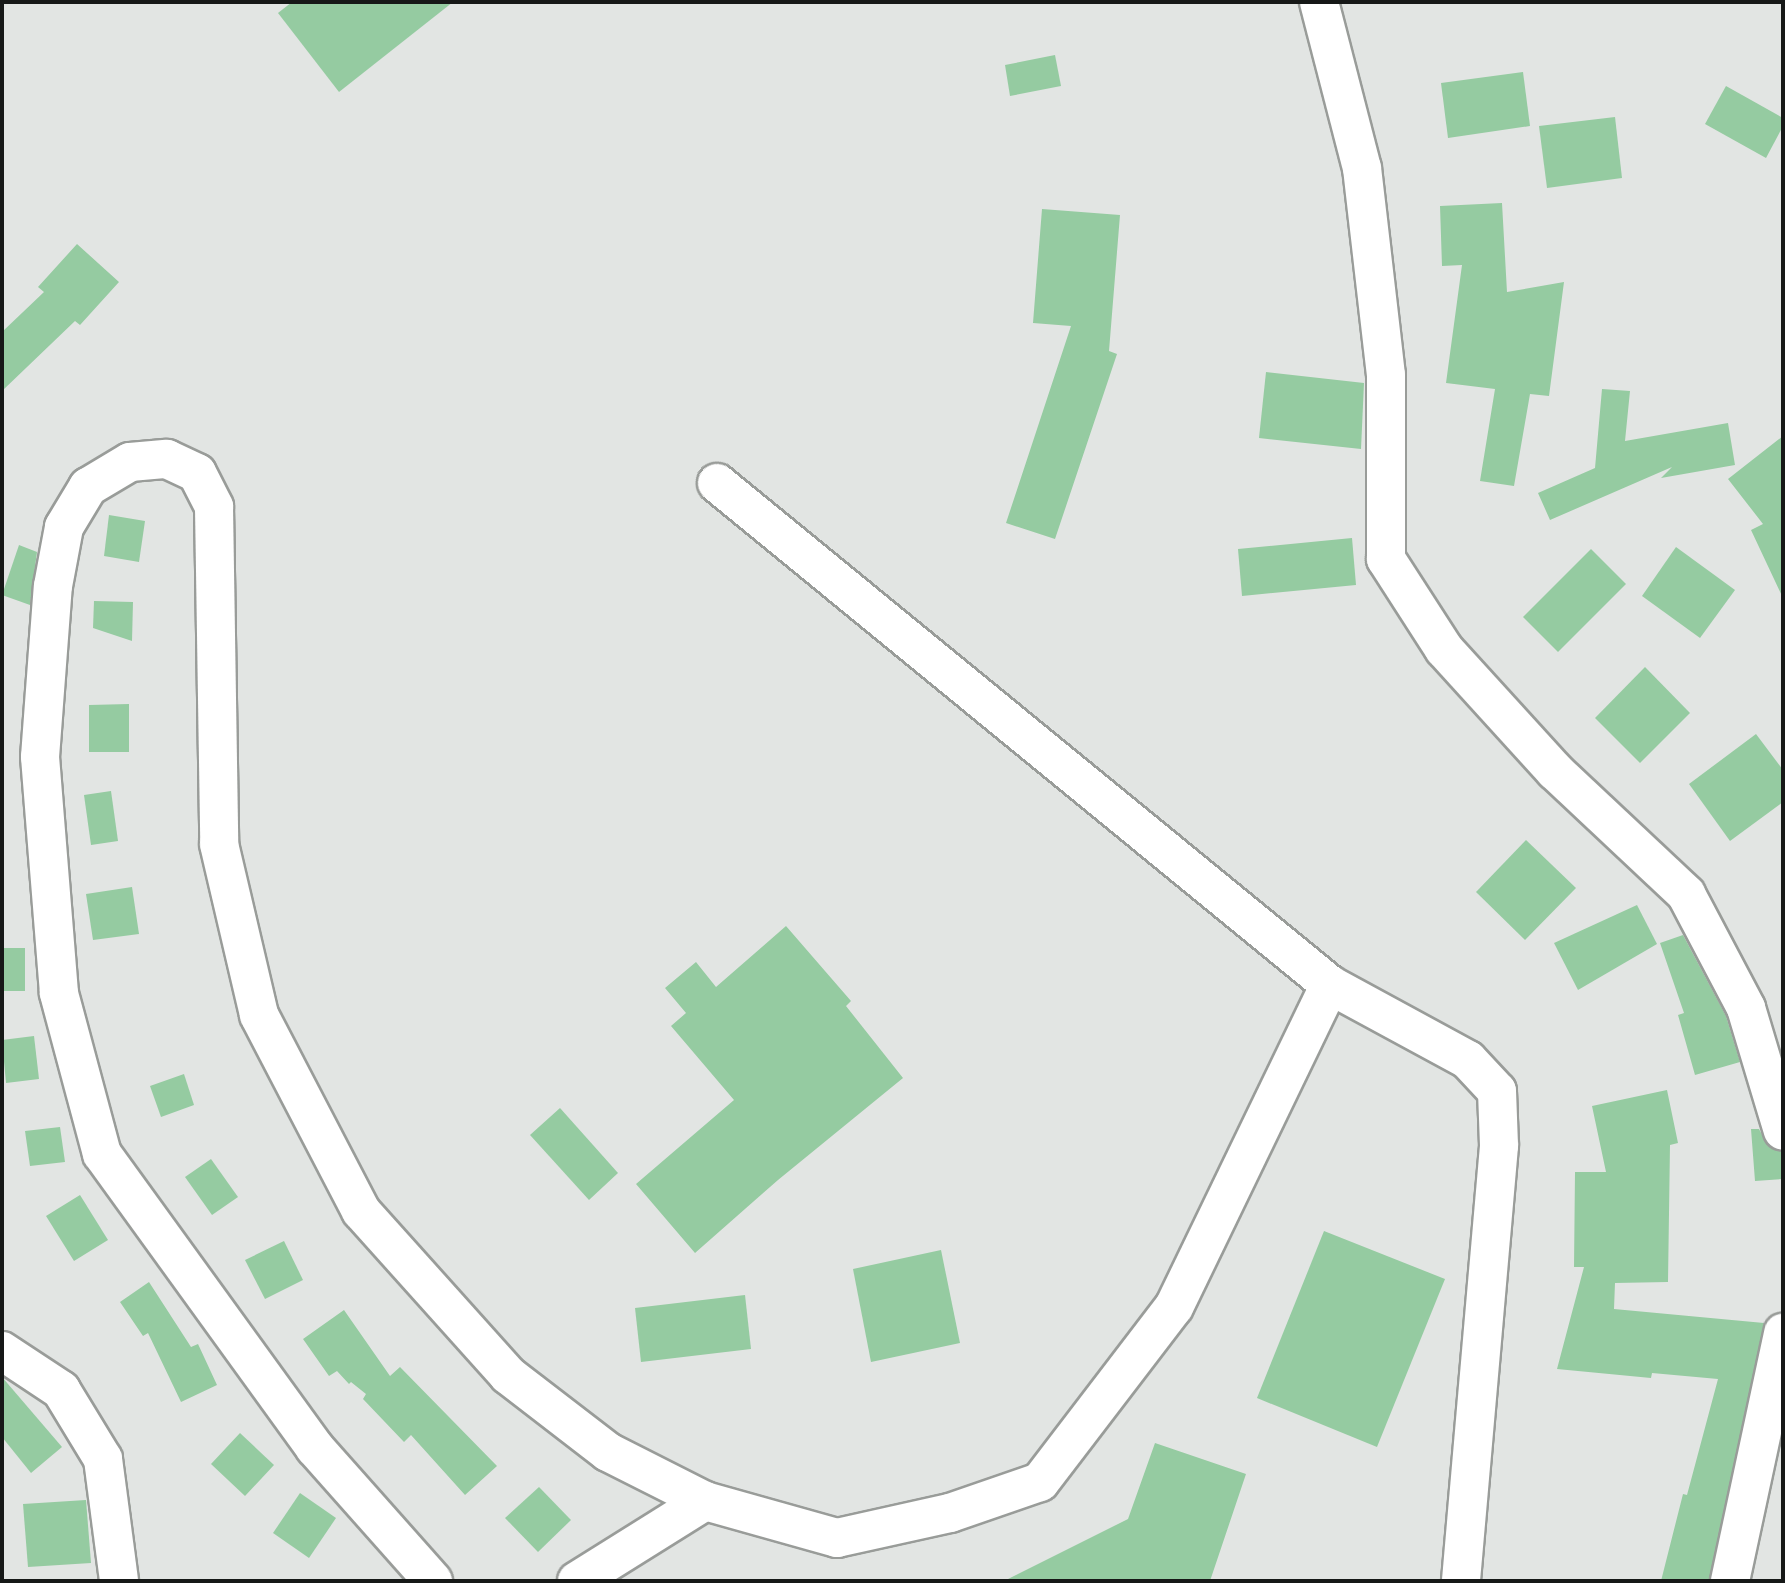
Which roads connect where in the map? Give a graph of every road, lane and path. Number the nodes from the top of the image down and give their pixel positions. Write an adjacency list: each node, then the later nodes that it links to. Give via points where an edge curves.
1 (1320, 2): 4 (street, via 1362,169 1386,375 1386,559 1444,649 1555,771 1686,894 1746,1008)
2 (717, 483): 3 (street)
3 (1330, 985): 7 (street, via 1174,1307 1040,1482 950,1513 837,1538); 11 (street, via 1468,1060 1497,1091 1499,1146)
4 (1783, 1131)
5 (1783, 1333): 12 (street)
6 (2, 1351): 8 (street, via 61,1390 103,1459)
7 (705, 1502): 9 (street, via 608,1452 508,1375 361,1211 259,1015 219,844 214,508 197,473 167,459 130,462 88,486 64,527 53,586 40,757 59,993 102,1154 314,1448); 10 (street)
8 (119, 1581)
9 (433, 1581)
10 (577, 1581)
11 (1461, 1581)
12 (1730, 1581)

